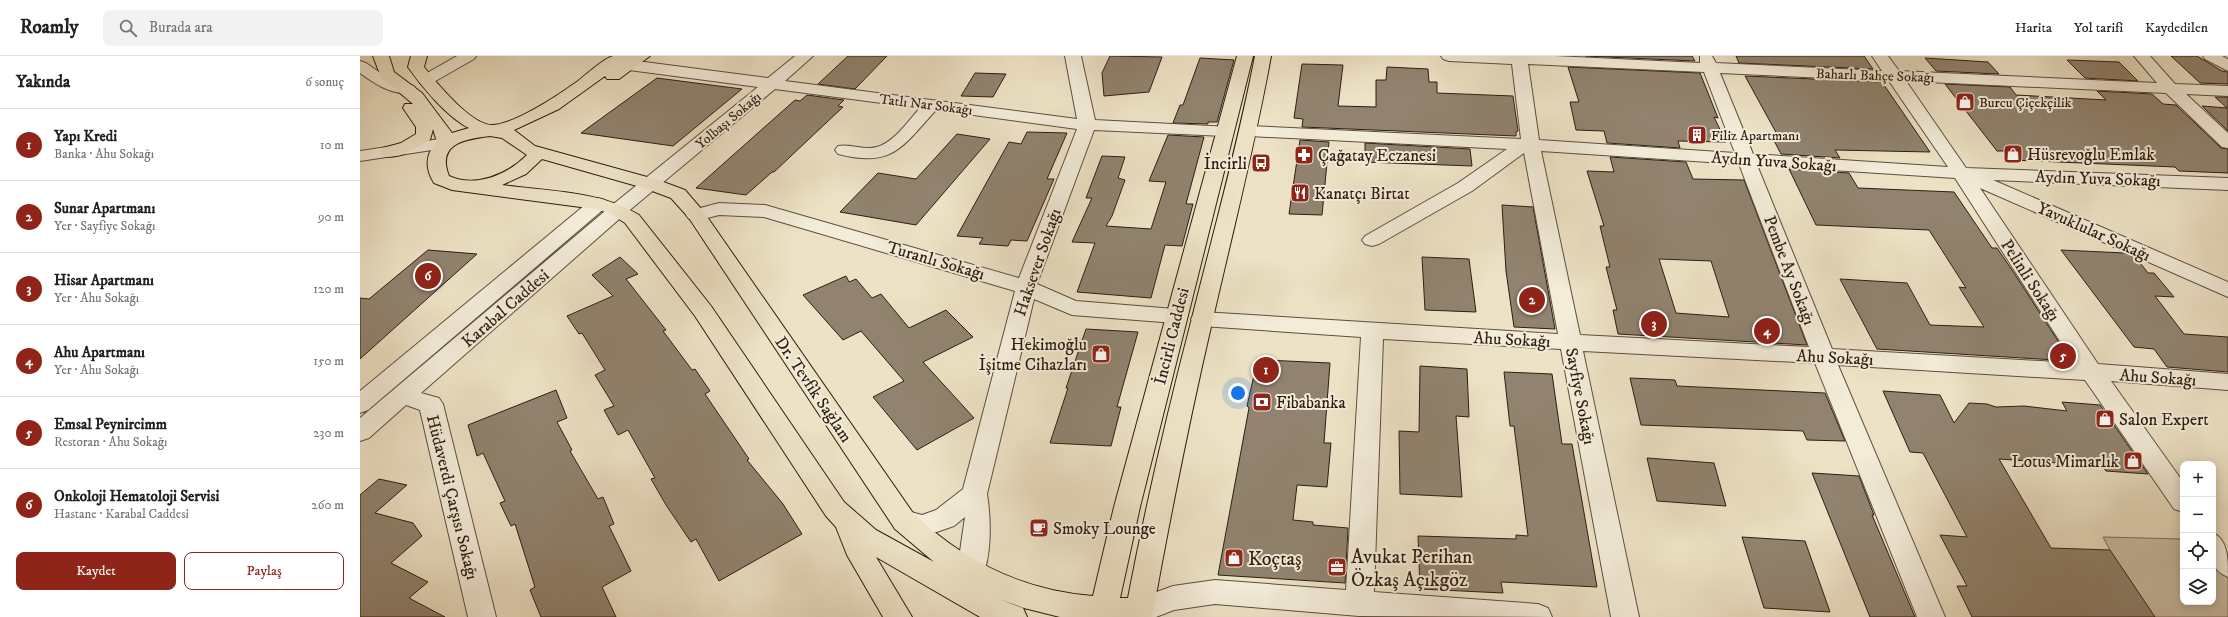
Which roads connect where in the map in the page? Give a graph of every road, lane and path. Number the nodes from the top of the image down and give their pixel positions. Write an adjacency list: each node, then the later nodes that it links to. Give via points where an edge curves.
1 (381, 56): 22 (main road, via 387,74)
2 (419, 56): 18 (main road, via 416,67)
3 (468, 56): 18 (street)
4 (805, 56): 19 (street, Yolbaşı Sokağı)
5 (1073, 56): 24 (street)
6 (1245, 56): 26 (main road, İncirli Caddesi)
7 (1264, 56): 27 (main road, İncirli Caddesi)
8 (1449, 56): 12 (street, Baharlı Bahçe Sokağı)
9 (1880, 56): 17 (street, Pelinli Sokağı)
10 (2142, 56): 20 (street)
11 (2211, 56): 16 (street)
12 (1519, 58): 14 (street, Baharlı Bahçe Sokağı); 30 (street, Sayfiye Sokağı)
13 (631, 59): 19 (street, Tatlı Nar Sokağı); 25 (main road, via 536,114 505,128); 31 (main road, via 531,135)
14 (1708, 63): 17 (street, Baharlı Bahçe Sokağı); 35 (street, Pembe Ay Sokağı)
15 (360, 66): 22 (street, via 387,85)
16 (2228, 66)
17 (1894, 76): 20 (street, Baharlı Bahçe Sokağı); 36 (street, Pelinli Sokağı)
18 (426, 80): 25 (main road, via 465,120)
19 (770, 84): 23 (street, Tatlı Nar Sokağı); 37 (street, Yolbaşı Sokağı)
20 (2171, 89): 21 (street, Baharlı Bahçe Sokağı); 29 (street)
21 (2228, 91)
22 (412, 92): 28 (main road, via 443,130); 33 (main road, via 411,106 425,126 424,136 407,147)
23 (932, 105): 24 (street, Tatlı Nar Sokağı); 32 (street, via 887,151 873,154)
24 (1087, 125): 26 (street, Tatlı Nar Sokağı); 43 (street, Haksever Sokağı)
25 (486, 130): 28 (main road, via 469,133); 31 (main road, via 508,134)
26 (1224, 131): 45 (main road, İncirli Caddesi)
27 (1249, 131): 30 (street, Aydın Yuva Sokağı); 46 (main road, İncirli Caddesi)
28 (446, 143): 33 (street); 39 (main road, via 435,162 441,179 452,184)
29 (2228, 143)
30 (1527, 145): 35 (street, Aydın Yuva Sokağı); 42 (street, via 1465,187); 48 (street, Sayfiye Sokağı)
31 (531, 150): 37 (main road, Dr. Tevfik Sağlam); 39 (main road, via 529,164 519,172 497,181)
32 (844, 150)
33 (389, 152): 34 (street)
34 (360, 156)
35 (1747, 160): 36 (street, Aydın Yuva Sokağı); 49 (street, Pembe Ay Sokağı)
36 (1961, 173): 38 (street, Aydın Yuva Sokağı); 44 (street, Yavuklular Sokağı); 50 (street, Pelinli Sokağı)
37 (651, 184): 40 (street, Karabal Caddesi); 41 (main road, Dr. Tevfik Sağlam, via 678,194)
38 (2228, 184)
39 (472, 186): 40 (main road)
40 (608, 207): 52 (street, Karabal Caddesi); 53 (street, Karabal Caddesi); 57 (main road, via 632,219 703,312 835,509)
41 (696, 215): 43 (street, Turanlı Sokağı, via 719,209 766,211); 58 (main road, Dr. Tevfik Sağlam)
42 (1372, 240)
43 (1026, 287): 45 (street, Turanlı Sokağı, via 1072,308); 55 (street, Haksever Sokağı)
44 (2228, 290)
45 (1175, 316): 46 (main road); 63 (main road, İncirli Caddesi)
46 (1202, 319): 47 (street, Ahu Sokağı); 64 (main road, İncirli Caddesi)
47 (1372, 332): 48 (street, Ahu Sokağı); 62 (street)
48 (1570, 341): 49 (street, Ahu Sokağı); 69 (street, Sayfiye Sokağı)
49 (1824, 357): 50 (street, Ahu Sokağı); 70 (street, Pembe Ay Sokağı)
50 (2091, 371): 51 (street, Ahu Sokağı); 56 (street, Pelinli Sokağı)
51 (2228, 382)
52 (362, 401): 53 (street)
53 (398, 401): 54 (street, Karabal Caddesi); 65 (street, Hüdaverdi Çarşısı Sokağı, via 431,404)
54 (360, 432)
55 (974, 494): 58 (street, via 945,518 922,526); 61 (street, via 978,519)
56 (2180, 498)
57 (847, 522): 66 (main road, via 856,547); 67 (main road, via 867,538 990,608)
58 (904, 522): 61 (main road, Dr. Tevfik Sağlam, via 916,534)
59 (2216, 548): 60 (street)
60 (2228, 565)
61 (971, 572): 63 (main road, Dr. Tevfik Sağlam, via 1040,601)
62 (1359, 604): 64 (street, via 1215,592 1173,598); 68 (street)
63 (1103, 613): 64 (main road, Dr. Tevfik Sağlam)
64 (1138, 614)
65 (482, 617)
66 (898, 617)
67 (1013, 617)
68 (1538, 617)
69 (1625, 617)
70 (1931, 617)

